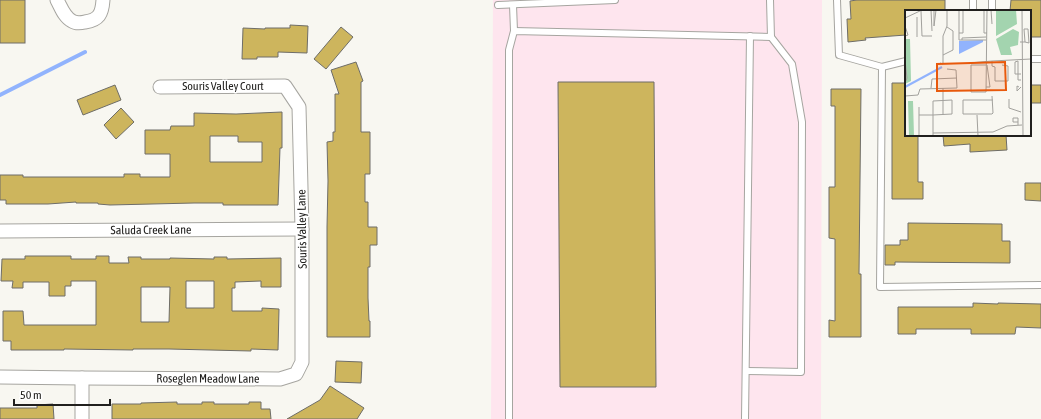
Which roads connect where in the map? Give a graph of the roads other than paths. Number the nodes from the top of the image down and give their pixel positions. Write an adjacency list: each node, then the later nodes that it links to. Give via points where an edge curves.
1 (57, 0): 2 (street, via 63,13 73,22 95,20 102,11)
2 (103, 0)
3 (615, 0): 7 (lane)
4 (770, 0): 10 (lane)
5 (837, 0): 12 (lane, via 839,55)
6 (498, 5): 7 (lane)
7 (513, 5): 8 (lane)
8 (514, 31): 9 (lane); 23 (lane, via 509,50)
9 (750, 36): 10 (lane); 18 (lane)
10 (771, 37): 18 (lane, via 792,64 802,122 801,372)
11 (905, 61): 12 (lane)
12 (882, 67): 17 (lane, via 880,287)
13 (285, 86): 14 (street, Souris Valley Court); 15 (street, Souris Valley Lane, via 299,107)
14 (160, 87)
15 (302, 229): 16 (street, Saluda Creek Lane); 19 (street, Souris Valley Lane, via 302,362)
16 (0, 231)
17 (1041, 285)
18 (746, 371): 24 (lane)
19 (296, 374): 21 (street, Roseglen Meadow Lane, via 280,379)
20 (0, 377): 21 (street, Roseglen Meadow Lane)
21 (82, 378): 22 (street)
22 (82, 419)
23 (509, 419)
24 (745, 419)

